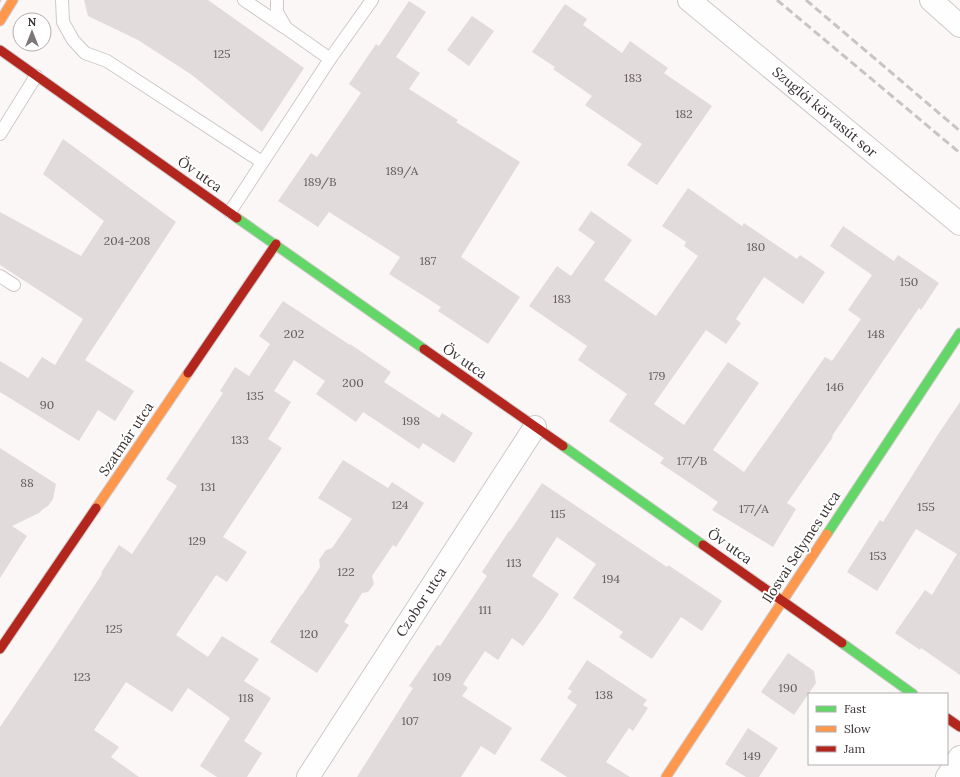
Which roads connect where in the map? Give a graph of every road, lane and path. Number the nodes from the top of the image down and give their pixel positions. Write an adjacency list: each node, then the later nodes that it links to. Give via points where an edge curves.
1 (13, 0): 8 (street)
2 (62, 0): 15 (lane, via 64,22 73,40 85,53 107,61)
3 (244, 0): 10 (lane)
4 (277, 0): 10 (lane, via 277,12)
5 (371, 0): 12 (lane)
6 (689, 0): 17 (street, Szuglói körvasút sor)
7 (931, 0): 9 (street)
8 (0, 21)
9 (960, 26)
10 (286, 28): 12 (lane)
11 (0, 50): 13 (street, Öv utca)
12 (330, 59): 15 (lane)
13 (36, 76): 14 (lane); 16 (street, Öv utca)
14 (0, 134)
15 (262, 162): 16 (lane)
16 (230, 212): 18 (street, Öv utca)
17 (960, 224)
18 (276, 244): 22 (street, Öv utca); 24 (street, Szatmár utca)
19 (0, 276): 20 (lane)
20 (14, 285)
21 (960, 332): 23 (street, Ilosvai Selymes utca)
22 (535, 427): 23 (street, Öv utca); 29 (street, Czobor utca)
23 (783, 600): 25 (street, Öv utca); 30 (street, Ilosvai Selymes utca)
24 (0, 649)
25 (912, 693)
26 (948, 719): 27 (street)
27 (960, 728)
28 (960, 758): 31 (street)
29 (308, 777)
30 (666, 777)
31 (947, 777)

